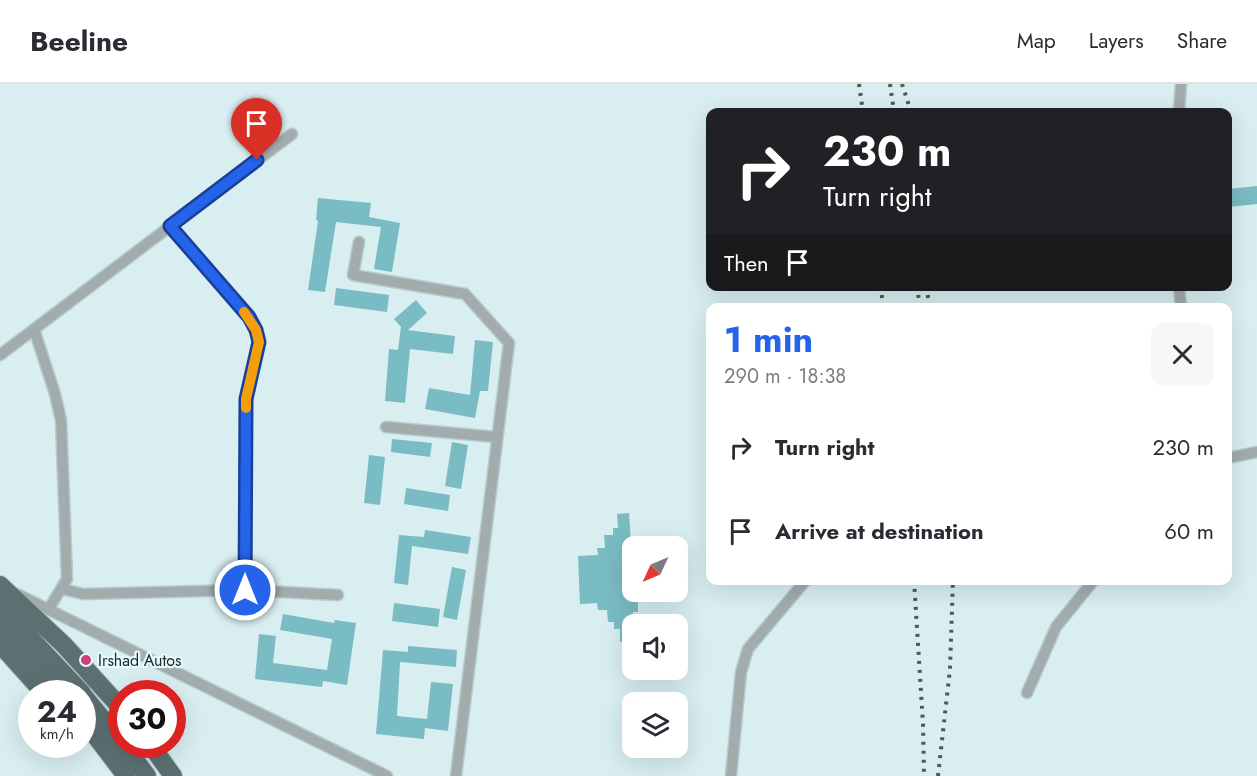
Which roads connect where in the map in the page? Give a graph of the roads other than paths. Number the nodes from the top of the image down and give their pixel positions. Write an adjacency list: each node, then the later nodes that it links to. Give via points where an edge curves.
1 (1181, 84): 2 (street)
2 (1179, 108)
3 (292, 134): 4 (street)
4 (170, 226): 6 (street); 15 (street, via 249,317 259,342 246,399)
5 (359, 242): 9 (street, via 352,275 465,294 509,343)
6 (34, 329): 7 (street); 14 (street, via 61,420 67,579)
7 (0, 355)
8 (386, 427): 9 (street)
9 (496, 437): 36 (street)
10 (1257, 452): 11 (street)
11 (1232, 457)
12 (802, 585): 37 (street, via 748,649 741,672)
13 (1090, 585): 23 (street, via 1056,627)
14 (62, 589): 15 (street, via 84,594); 18 (street)
15 (245, 590): 16 (street)
16 (338, 595)
17 (2, 603): 18 (street); 21 (highway); 22 (highway); 24 (highway, via 64,645)
18 (48, 610): 35 (street)
19 (0, 644): 20 (highway)
20 (32, 680)
21 (52, 680)
22 (70, 680)
23 (1027, 693)
24 (108, 694)
25 (96, 710): 26 (highway)
26 (108, 726)
27 (96, 736): 32 (highway)
28 (96, 756): 31 (highway)
29 (133, 758): 33 (highway)
30 (160, 758): 34 (highway)
31 (111, 776)
32 (126, 776)
33 (147, 776)
34 (173, 776)
35 (387, 776)
36 (456, 776)
37 (731, 776)

